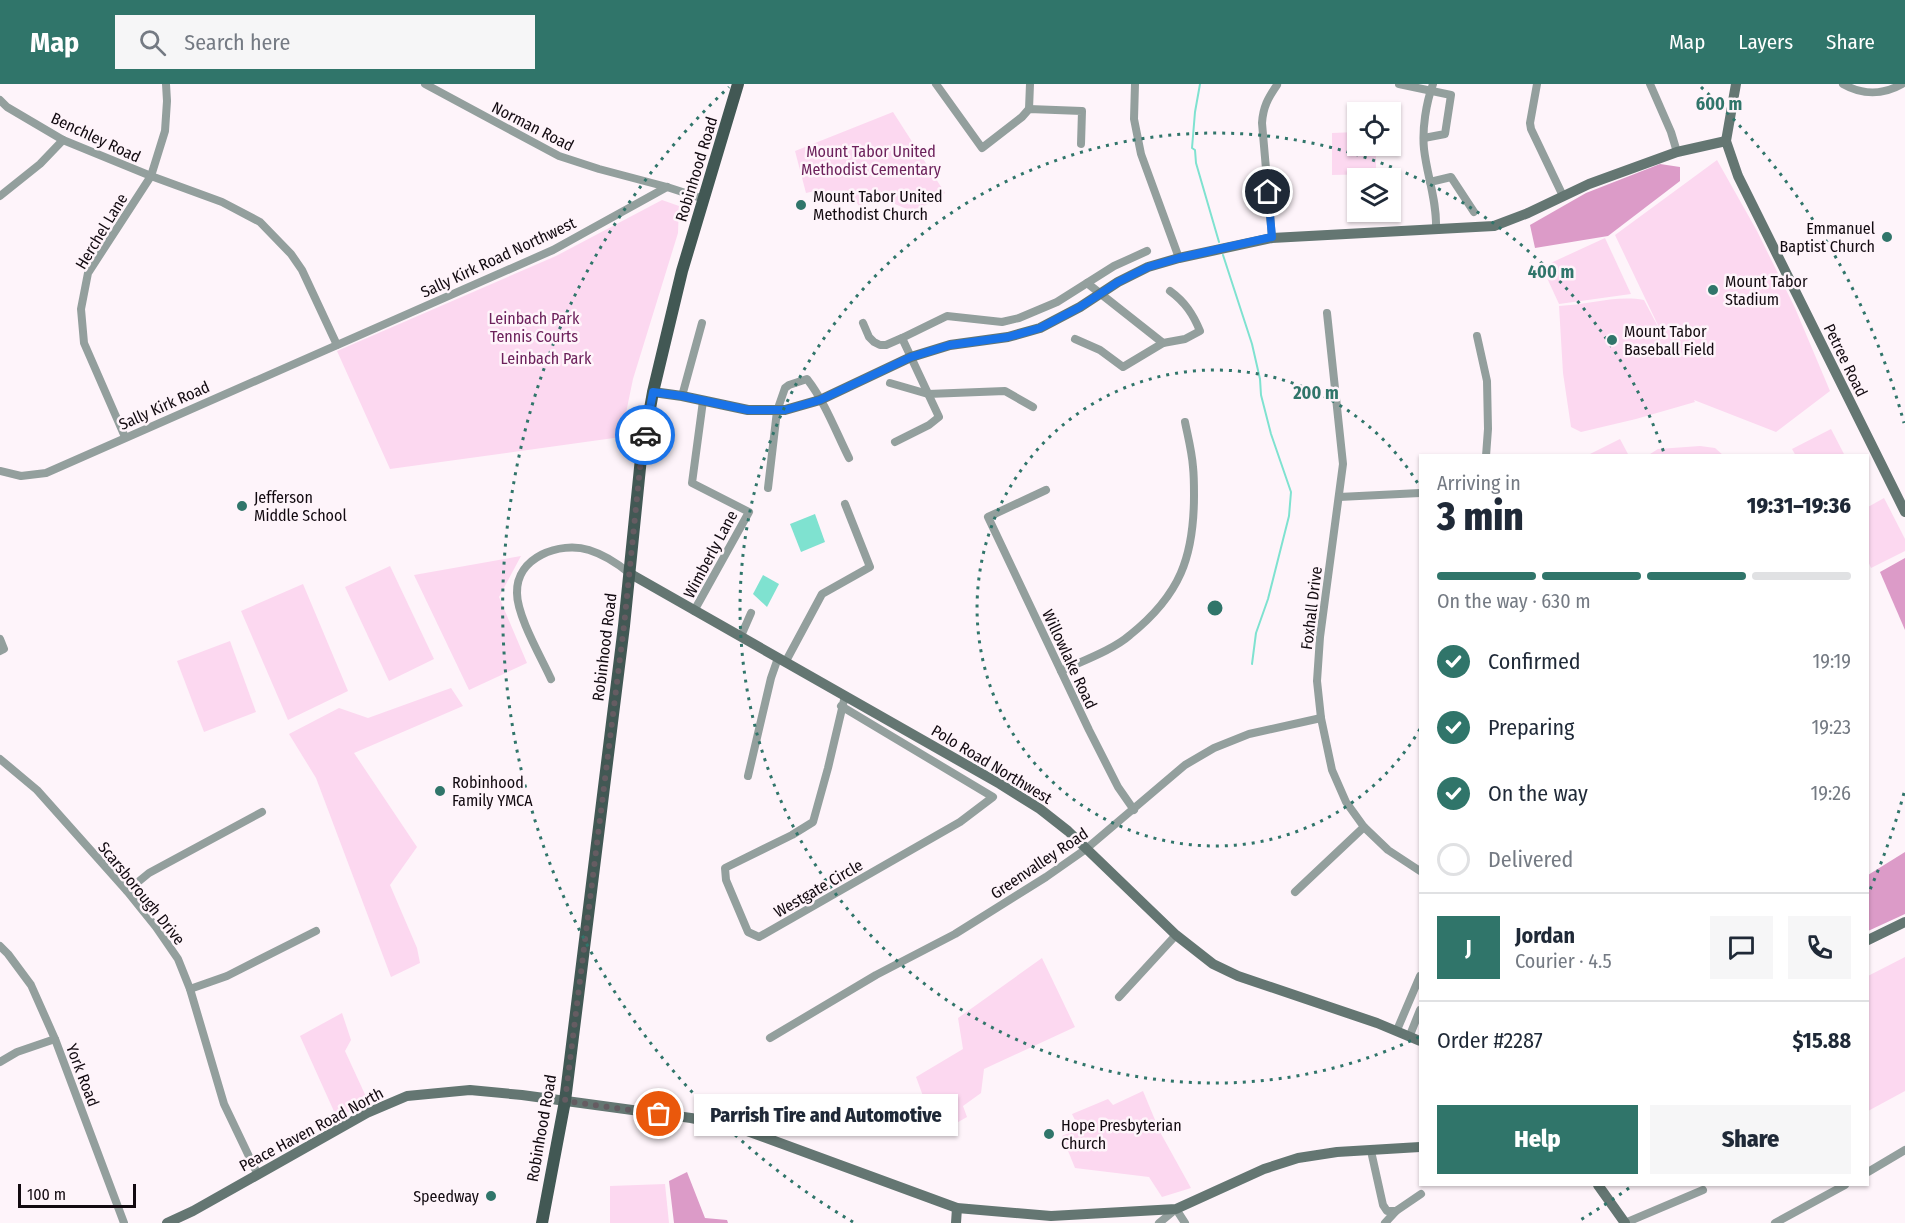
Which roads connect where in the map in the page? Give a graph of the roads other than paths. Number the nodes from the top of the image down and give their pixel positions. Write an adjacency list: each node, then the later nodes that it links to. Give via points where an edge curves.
1 (166, 84): 22 (street, Herchel Lane, via 165,131)
2 (425, 84): 24 (street, Norman Road, via 559,156)
3 (738, 84): 27 (main road, Robinhood Road)
4 (936, 84): 16 (street, via 982,148)
5 (1030, 84): 16 (street)
6 (1135, 84): 32 (street, via 1134,119 1141,154)
7 (1399, 84): 14 (street)
8 (1537, 84): 26 (street, via 1531,129)
9 (1650, 84): 21 (street)
10 (1736, 84): 19 (street, Petree Road)
11 (1843, 84): 12 (street, via 1870,93)
12 (1902, 84)
13 (1277, 85): 30 (street, via 1266,100 1262,123)
14 (1432, 87): 17 (street); 17 (street, via 1451,94 1445,134)
15 (0, 100): 18 (street, Benchley Road)
16 (1029, 109): 20 (street, via 1082,111)
17 (1424, 138): 23 (street)
18 (63, 140): 22 (street, Benchley Road); 25 (street)
19 (1726, 141): 21 (street); 64 (street, Petree Road, via 1738,176)
20 (1080, 144)
21 (1677, 152): 26 (street)
22 (151, 176): 43 (street, Benchley Road, via 222,202 260,222 302,270); 54 (street, Herchel Lane, via 88,273 81,309 84,343)
23 (1430, 182): 28 (street, via 1451,177); 29 (street)
24 (667, 187): 27 (street, Norman Road); 43 (street, Sally Kirk Road Northwest, via 553,250)
25 (0, 196)
26 (1563, 196): 29 (street, via 1494,226)
27 (704, 199): 46 (main road, Robinhood Road)
28 (1474, 212)
29 (1436, 228): 30 (street)
30 (1272, 237): 32 (street)
31 (1147, 251): 33 (street)
32 (1179, 258): 35 (street, via 1148,267)
33 (1086, 284): 35 (street); 40 (street, via 1019,318 1002,322 947,316)
34 (1170, 291): 42 (street, via 1182,300 1200,331)
35 (1100, 293): 42 (street); 44 (street, via 1040,328 950,345)
36 (1327, 313): 62 (street, Foxhall Drive, via 1343,464)
37 (702, 323): 48 (street)
38 (863, 323): 40 (street, via 869,337 880,345)
39 (1477, 336): 56 (street, via 1487,381)
40 (902, 338): 44 (street)
41 (1075, 339): 42 (street, via 1100,350 1123,367)
42 (1163, 343)
43 (336, 345): 54 (street, Sally Kirk Road)
44 (911, 357): 47 (street); 50 (street)
45 (890, 383): 47 (street)
46 (653, 392): 48 (street); 65 (main road, Robinhood Road, via 641,458)
47 (928, 394): 51 (street, via 1005,391); 55 (street, via 939,417)
48 (682, 396): 49 (street)
49 (703, 400): 52 (street, via 748,410); 66 (street, Wimberly Lane, via 692,483 749,512)
50 (820, 400): 52 (street); 52 (street, via 807,379 785,388); 57 (street)
51 (1034, 407)
52 (777, 411): 59 (street)
53 (1185, 422): 72 (street, via 1193,467 1194,525 1190,550 1178,580 1163,604 1129,637)
54 (124, 437): 58 (street, Sally Kirk Road, via 46,473 21,476)
55 (895, 442)
56 (1486, 454)
57 (849, 458)
58 (0, 471)
59 (768, 489)
60 (1047, 490): 72 (street, Willowlake Road, via 988,517)
61 (1419, 494): 62 (street)
62 (1339, 497): 75 (street, Foxhall Drive, via 1320,637 1317,681)
63 (845, 504): 71 (street, via 870,567 822,594)
64 (1905, 512)
65 (629, 573): 66 (street, Polo Road Northwest); 73 (street, via 603,555 571,547 540,555 521,573 518,605); 102 (main road, Robinhood Road)
66 (694, 611): 68 (street, Polo Road Northwest)
67 (751, 613): 68 (street)
68 (741, 636): 71 (street, Polo Road Northwest)
69 (0, 639): 70 (street)
70 (2, 650)
71 (782, 660): 74 (street, Polo Road Northwest); 77 (street, via 771,678)
72 (1060, 671): 80 (street, Willowlake Road, via 1118,787)
73 (551, 679)
74 (843, 701): 78 (street, Polo Road Northwest); 79 (street); 79 (street, Westgate Circle, via 813,822 725,868 726,880 748,932 759,937 960,822)
75 (1321, 718): 80 (street, Greenvalley Road, via 1249,734 1214,748 1185,765); 82 (street, Foxhall Drive, via 1332,770 1346,802)
76 (0, 759): 85 (street, Scarsborough Drive, via 38,790)
77 (748, 776)
78 (1000, 784): 79 (street); 83 (street, Polo Road Northwest, via 1047,814)
79 (993, 797)
80 (1134, 810): 83 (street, Greenvalley Road)
81 (262, 812): 85 (street, via 169,861)
82 (1364, 826): 84 (street, Foxhall Drive, via 1388,850); 86 (street)
83 (1086, 849): 89 (street, Polo Road Northwest); 98 (street, Greenvalley Road, via 955,934)
84 (1419, 870)
85 (127, 891): 93 (street, Scarsborough Drive, via 178,959)
86 (1295, 892)
87 (1905, 922): 90 (street)
88 (316, 931): 93 (street, via 227,976)
89 (1176, 935): 94 (street); 96 (street, Polo Road Northwest, via 1206,959 1238,976)
90 (1869, 940)
91 (0, 946): 99 (street, York Road, via 31,985)
92 (1419, 978): 96 (street)
93 (190, 989): 107 (street, Scarsborough Drive, via 224,1104)
94 (1119, 997)
95 (1419, 1012): 97 (street)
96 (1397, 1030): 97 (street, Polo Road Northwest)
97 (1410, 1035): 100 (street, Polo Road Northwest)
98 (770, 1038)
99 (55, 1039): 101 (street); 115 (street, York Road)
100 (1419, 1040)
101 (0, 1062)
102 (565, 1101): 107 (street, Peace Haven Road North, via 470,1090 407,1096 367,1113); 112 (street, Peace Haven Road North, via 740,1128); 117 (main road, Robinhood Road)
103 (1419, 1147): 105 (street, Peace Haven Road North)
104 (1905, 1150): 106 (street)
105 (1371, 1151): 113 (street, Peace Haven Road North, via 1298,1158); 114 (street, via 1384,1209)
106 (1869, 1171)
107 (257, 1173): 116 (street, Peace Haven Road North)
108 (1599, 1186): 122 (street)
109 (1843, 1186): 123 (street)
110 (1703, 1190): 122 (street)
111 (1421, 1194): 114 (street)
112 (957, 1208): 113 (street, Peace Haven Road North, via 1052,1215); 118 (street)
113 (1176, 1209): 119 (street); 120 (street)
114 (1396, 1211): 121 (street)
115 (124, 1223)
116 (167, 1223)
117 (542, 1223)
118 (956, 1223)
119 (1159, 1223)
120 (1185, 1223)
121 (1385, 1223)
122 (1625, 1223)
123 (1775, 1223)

